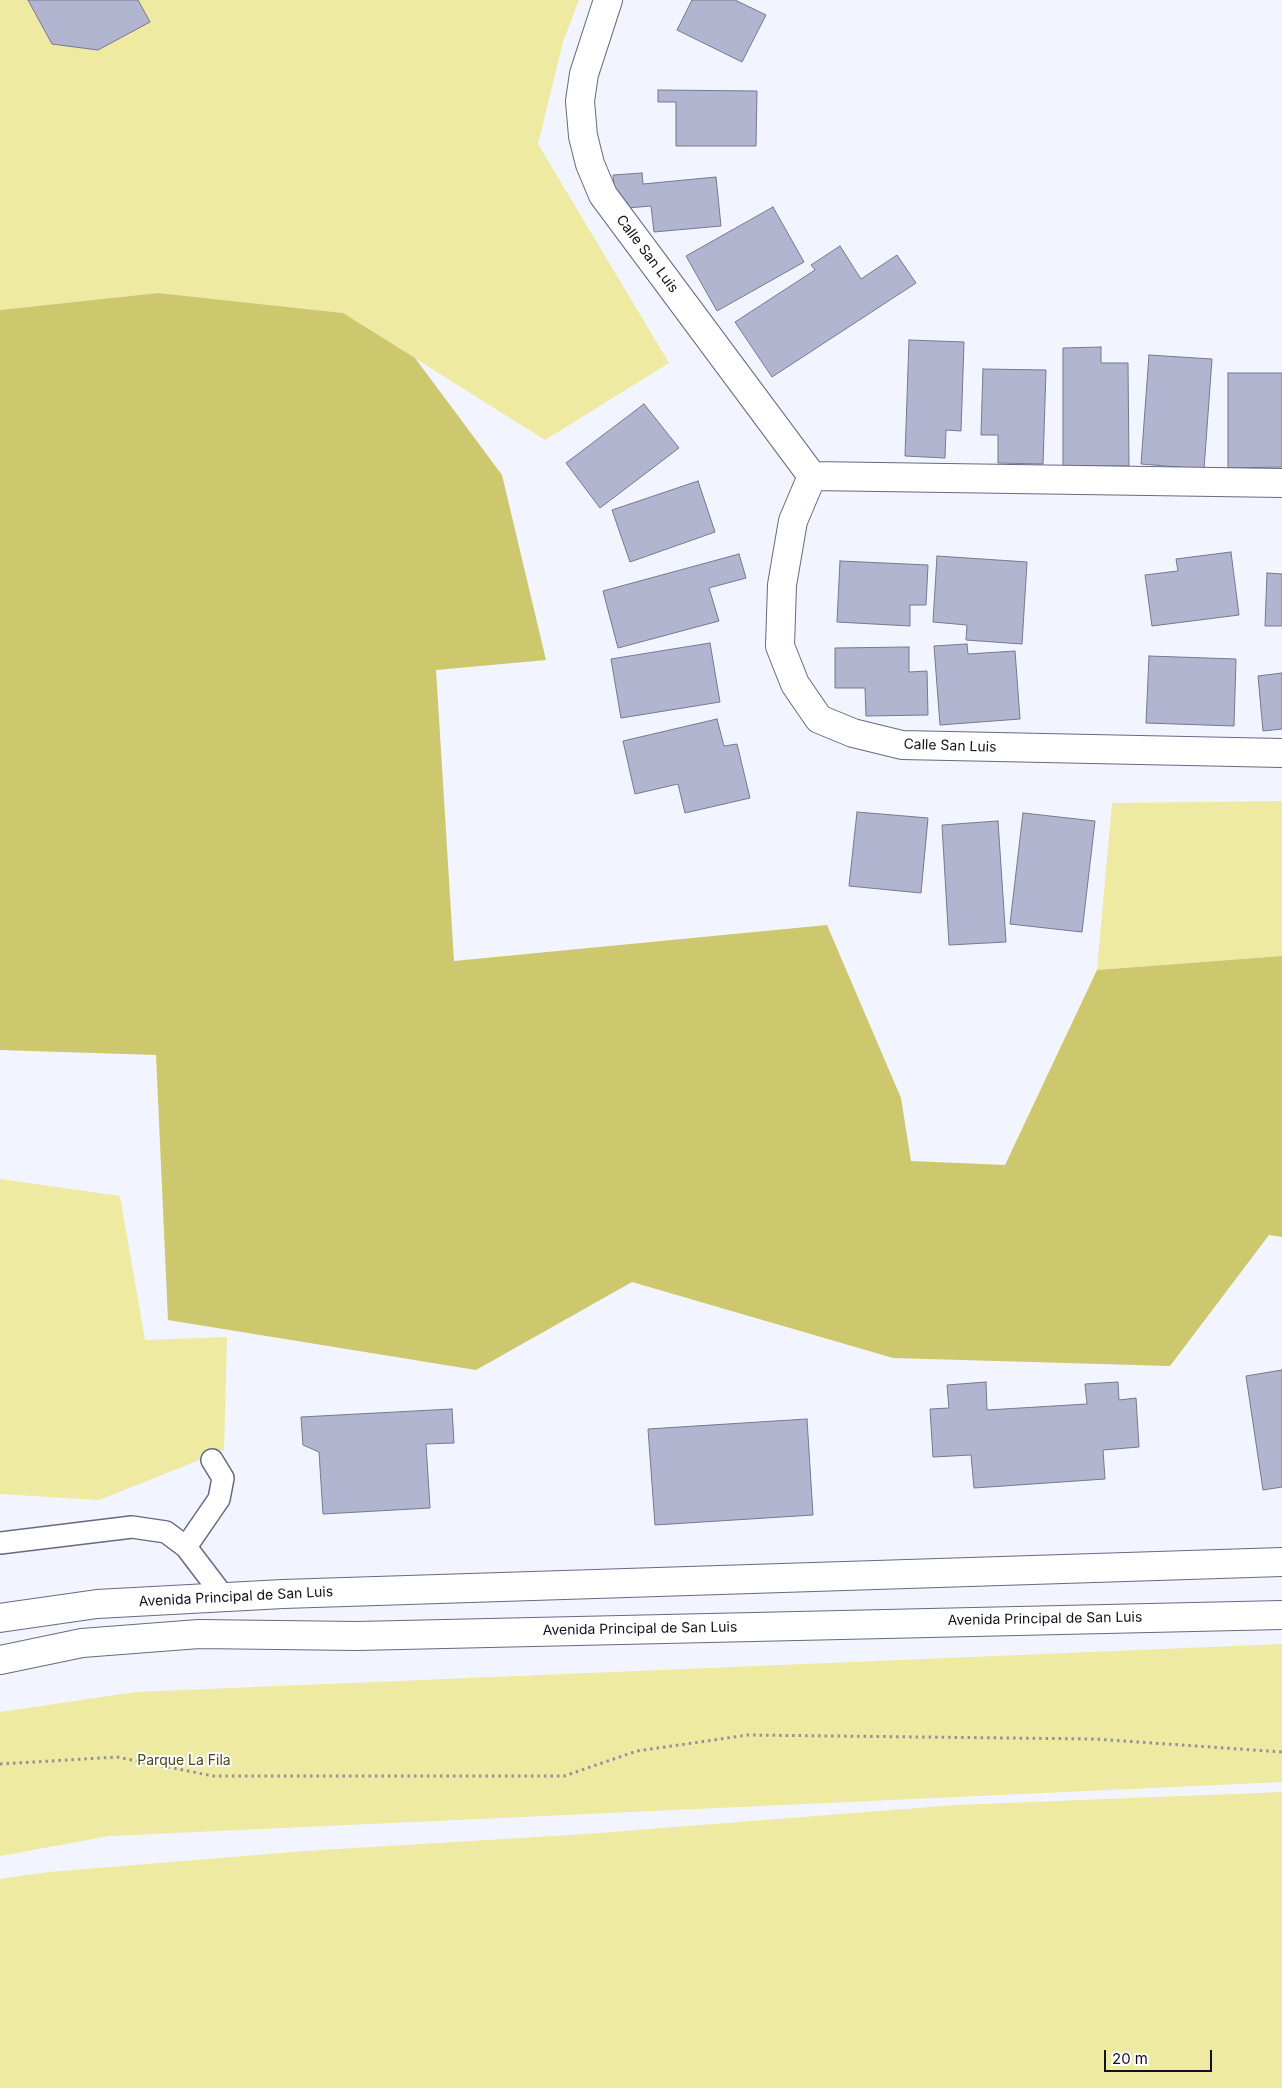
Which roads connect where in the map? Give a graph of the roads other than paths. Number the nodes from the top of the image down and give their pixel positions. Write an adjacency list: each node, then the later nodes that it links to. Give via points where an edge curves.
1 (608, 0): 2 (street, Calle San Luis, via 584,74 580,101 590,164 603,195)
2 (812, 476): 3 (street); 4 (street, Calle San Luis, via 793,521 782,585 780,646 795,684 820,719 853,733 902,745)
3 (1282, 483)
4 (1282, 753)
5 (212, 1460): 7 (lane, via 223,1478 219,1499)
6 (0, 1544): 7 (lane, via 132,1526 166,1532)
7 (186, 1547): 9 (lane)
8 (1282, 1562): 9 (street, Avenida Principal de San Luis)
9 (224, 1597): 11 (street, Avenida Principal de San Luis, via 97,1604)
10 (1282, 1615): 12 (street, Avenida Principal de San Luis, via 357,1636 199,1634 82,1643)
11 (0, 1618)
12 (0, 1660)

